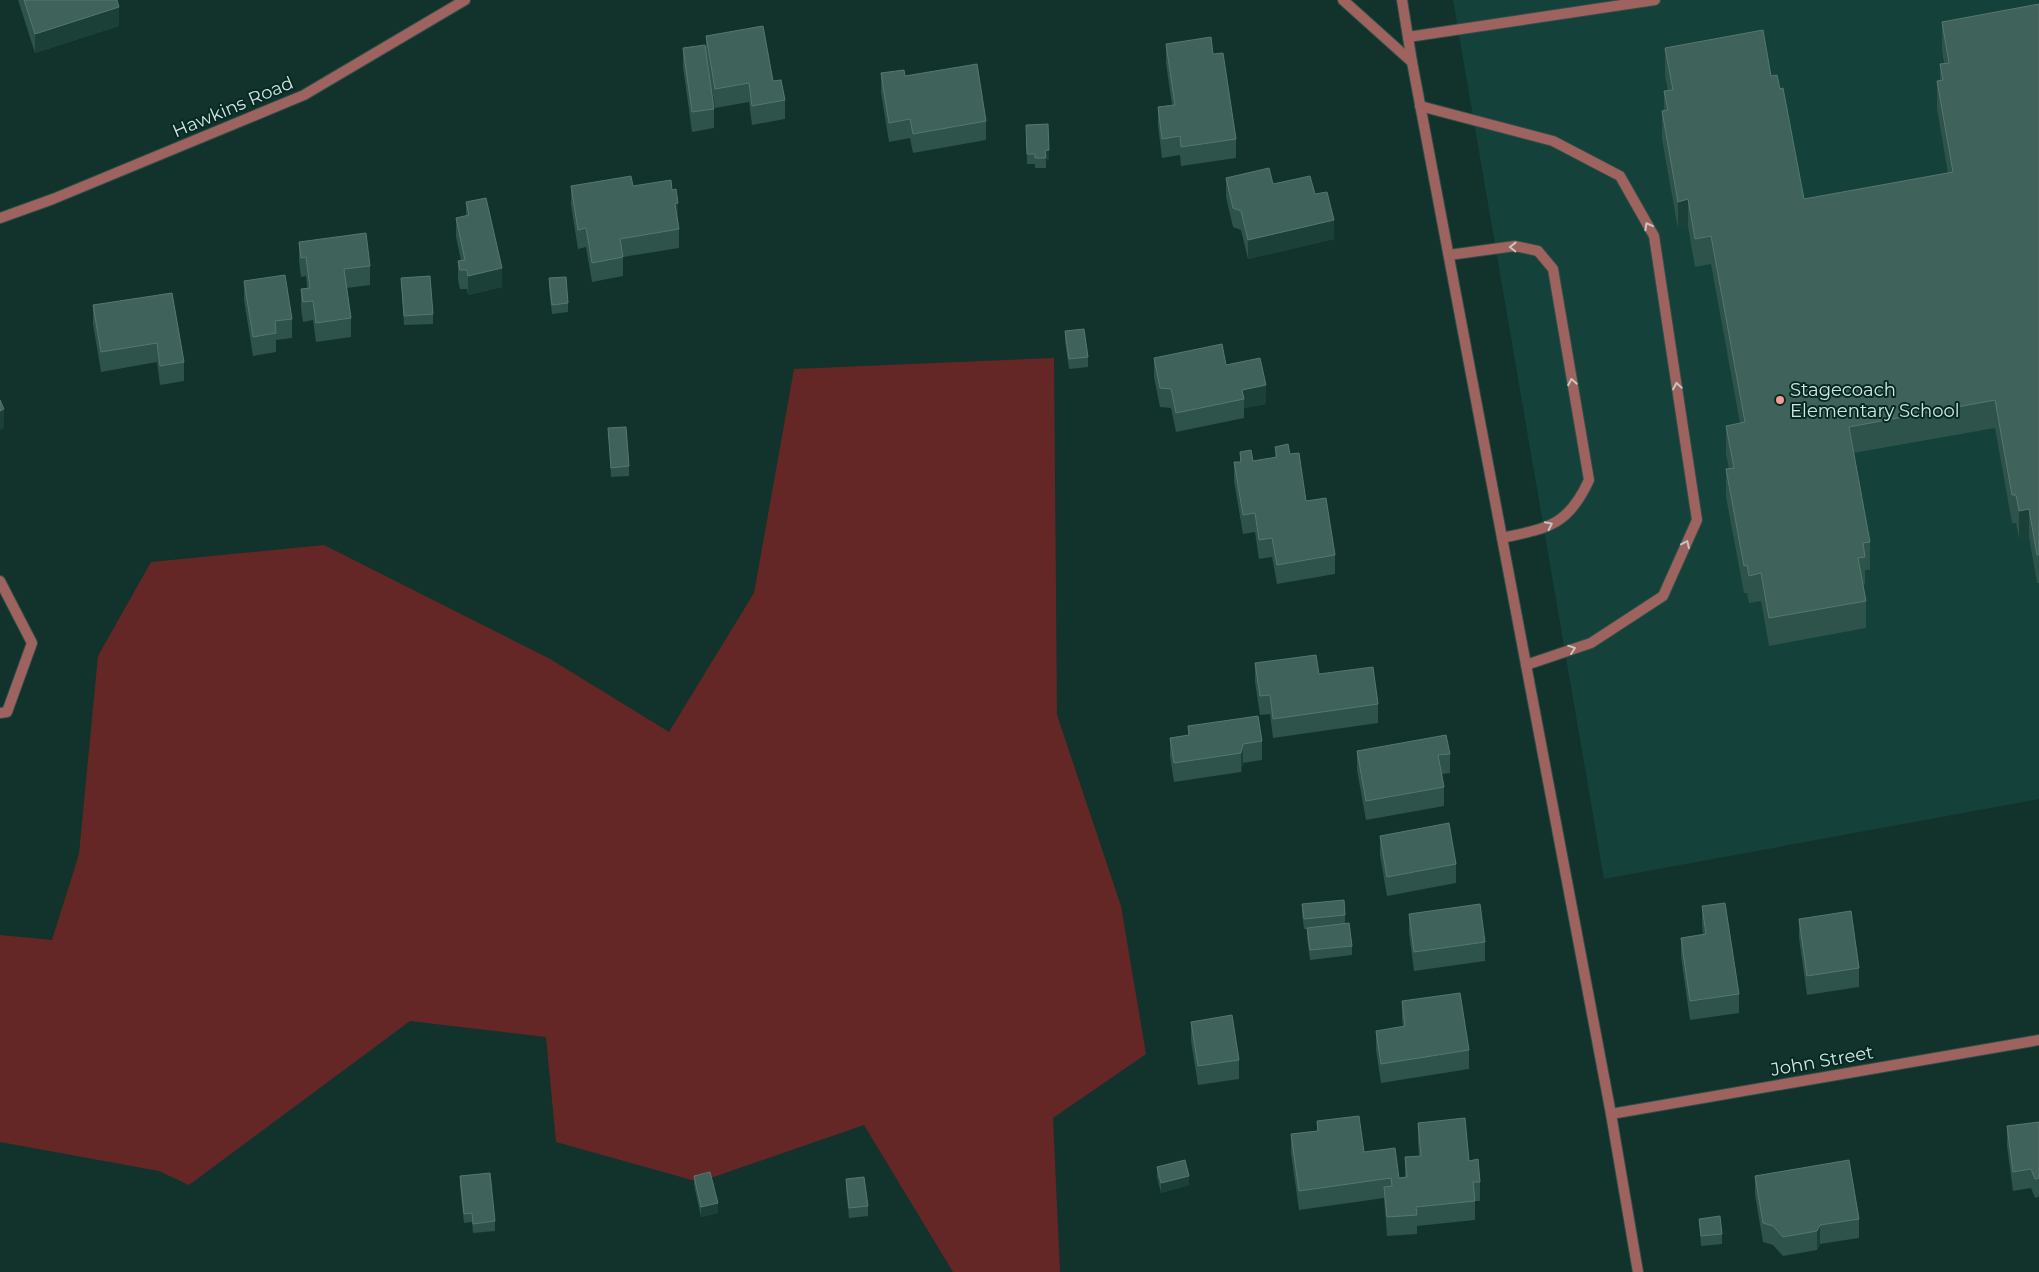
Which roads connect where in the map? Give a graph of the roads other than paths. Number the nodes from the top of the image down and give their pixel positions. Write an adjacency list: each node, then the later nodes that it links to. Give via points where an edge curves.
1 (465, 0): 8 (street, Hawkins Road, via 304,95)
2 (1342, 0): 6 (street)
3 (1402, 0): 5 (street)
4 (1656, 0): 5 (street)
5 (1408, 37): 6 (street)
6 (1412, 62): 7 (street)
7 (1420, 106): 9 (street); 12 (street, one-way to 7, via 1591,643 1663,596 1698,520 1654,236 1620,176 1553,141)
8 (0, 218)
9 (1449, 255): 10 (street); 10 (street, one-way to 9, via 1550,527 1579,502 1589,480 1553,269 1538,251 1515,246)
10 (1502, 538): 12 (street)
11 (0, 581): 13 (street, via 32,643 7,712)
12 (1526, 665): 15 (street)
13 (0, 713)
14 (2039, 1040): 15 (street, John Street)
15 (1611, 1114): 16 (street)
16 (1638, 1272)

